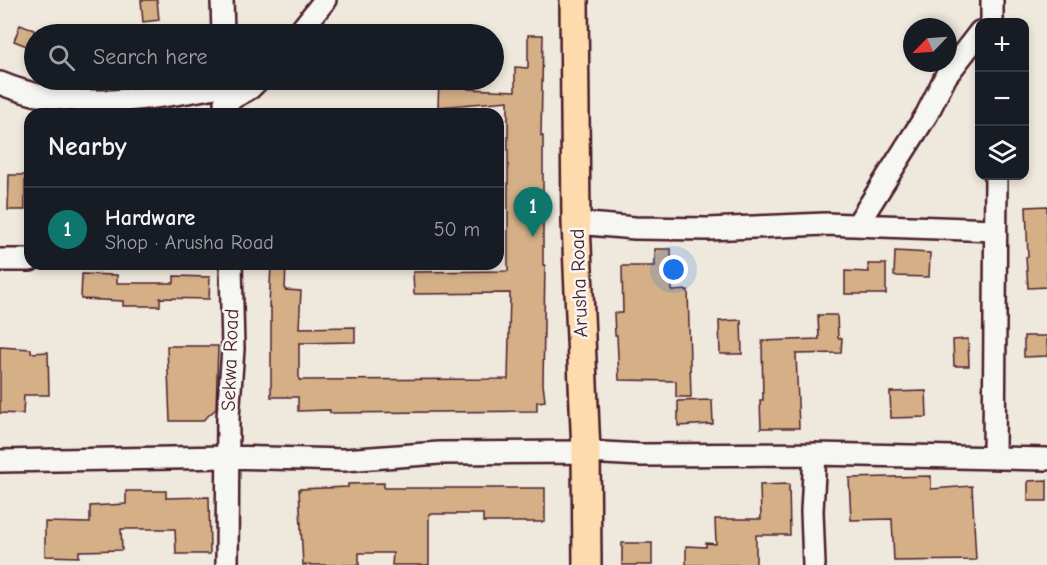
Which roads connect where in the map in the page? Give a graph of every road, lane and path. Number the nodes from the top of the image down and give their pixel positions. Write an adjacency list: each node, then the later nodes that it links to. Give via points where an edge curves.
1 (222, 0): 4 (street)
2 (325, 0): 5 (street)
3 (574, 0): 11 (main road, Arusha Road)
4 (223, 24)
5 (306, 24)
6 (975, 38): 12 (street, via 946,76 927,114)
7 (0, 83): 9 (street, via 22,92 84,100)
8 (243, 90): 9 (street)
9 (225, 95)
10 (996, 180): 13 (street)
11 (576, 222): 12 (street, via 708,229); 17 (main road, Arusha Road)
12 (857, 225): 13 (street)
13 (995, 230): 20 (street)
14 (0, 260): 15 (street)
15 (24, 260)
16 (231, 270): 19 (street, Sekwa Road, via 233,349)
17 (586, 452): 18 (street, via 641,456); 19 (street, via 438,453 344,460); 24 (main road, Arusha Road)
18 (815, 454): 20 (street); 25 (street)
19 (228, 457): 22 (street); 23 (street, Sekwa Road)
20 (993, 458): 21 (street)
21 (1047, 459)
22 (0, 461)
23 (227, 565)
24 (587, 565)
25 (814, 565)

